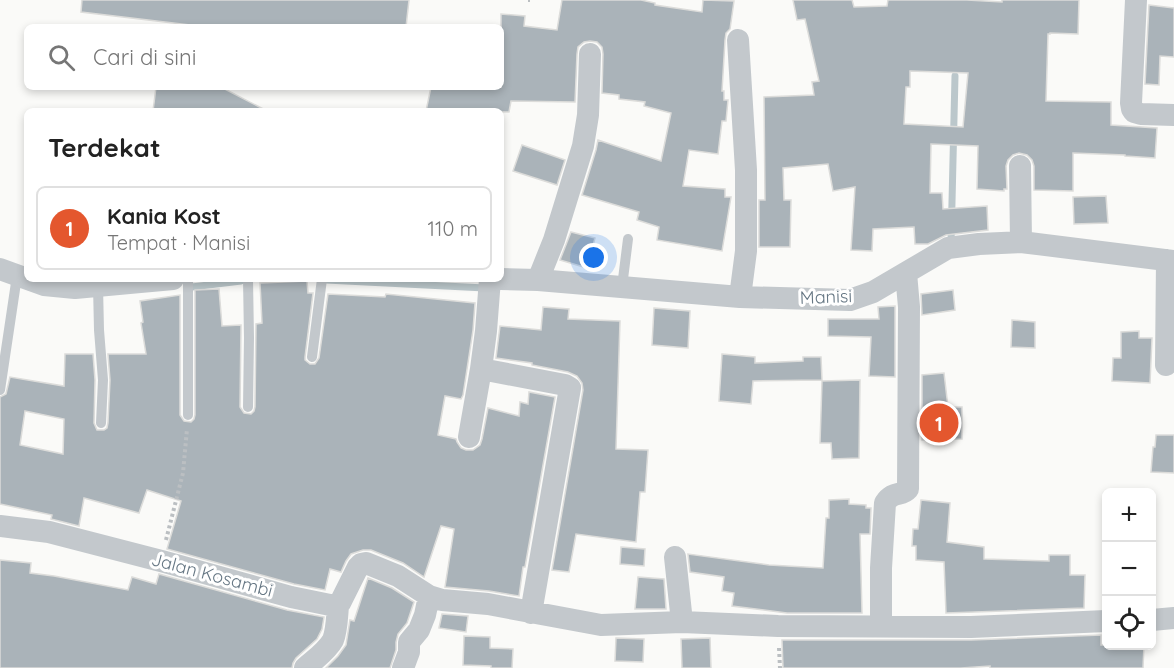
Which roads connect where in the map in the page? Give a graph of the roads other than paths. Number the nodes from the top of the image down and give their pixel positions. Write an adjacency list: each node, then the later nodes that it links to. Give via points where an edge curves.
1 (1136, 0): 4 (street, via 1132,109 1141,114)
2 (738, 40): 22 (street, via 746,170 746,251)
3 (590, 54): 13 (street, via 583,146)
4 (1174, 115)
5 (1020, 166): 7 (street)
6 (628, 239): 21 (lane)
7 (1021, 242): 8 (street, Manisi); 10 (street, Manisi, via 948,248)
8 (1171, 260): 24 (street)
9 (8, 272): 11 (street); 26 (lane)
10 (906, 273): 22 (street, Manisi, via 850,300); 40 (street, via 908,489 892,495 885,503)
11 (24, 278)
12 (504, 279): 13 (street, Manisi)
13 (538, 280): 21 (street, Manisi)
14 (36, 282): 20 (street, via 75,288)
15 (141, 282): 20 (street)
16 (188, 282): 28 (lane)
17 (248, 282): 27 (lane)
18 (322, 282): 23 (lane)
19 (490, 282): 25 (street)
20 (98, 286): 29 (lane, via 104,381)
21 (621, 287): 22 (street, Manisi)
22 (740, 297)
23 (312, 357)
24 (1167, 364)
25 (481, 369): 30 (street); 35 (street, via 570,388)
26 (0, 390)
27 (248, 407)
28 (188, 416)
29 (101, 423)
30 (469, 436)
31 (0, 526): 34 (street, Jalan Kosambi, via 49,532)
32 (675, 557): 39 (street)
33 (429, 596): 34 (street, via 398,576 366,563 358,567); 35 (street); 42 (street, via 419,630 409,642)
34 (338, 606): 41 (street, via 333,640)
35 (531, 613): 39 (street, via 602,625)
36 (1174, 618): 37 (street)
37 (1156, 620)
38 (1102, 621): 40 (street)
39 (682, 622): 40 (street)
40 (881, 626)
41 (305, 668)
42 (403, 668)

